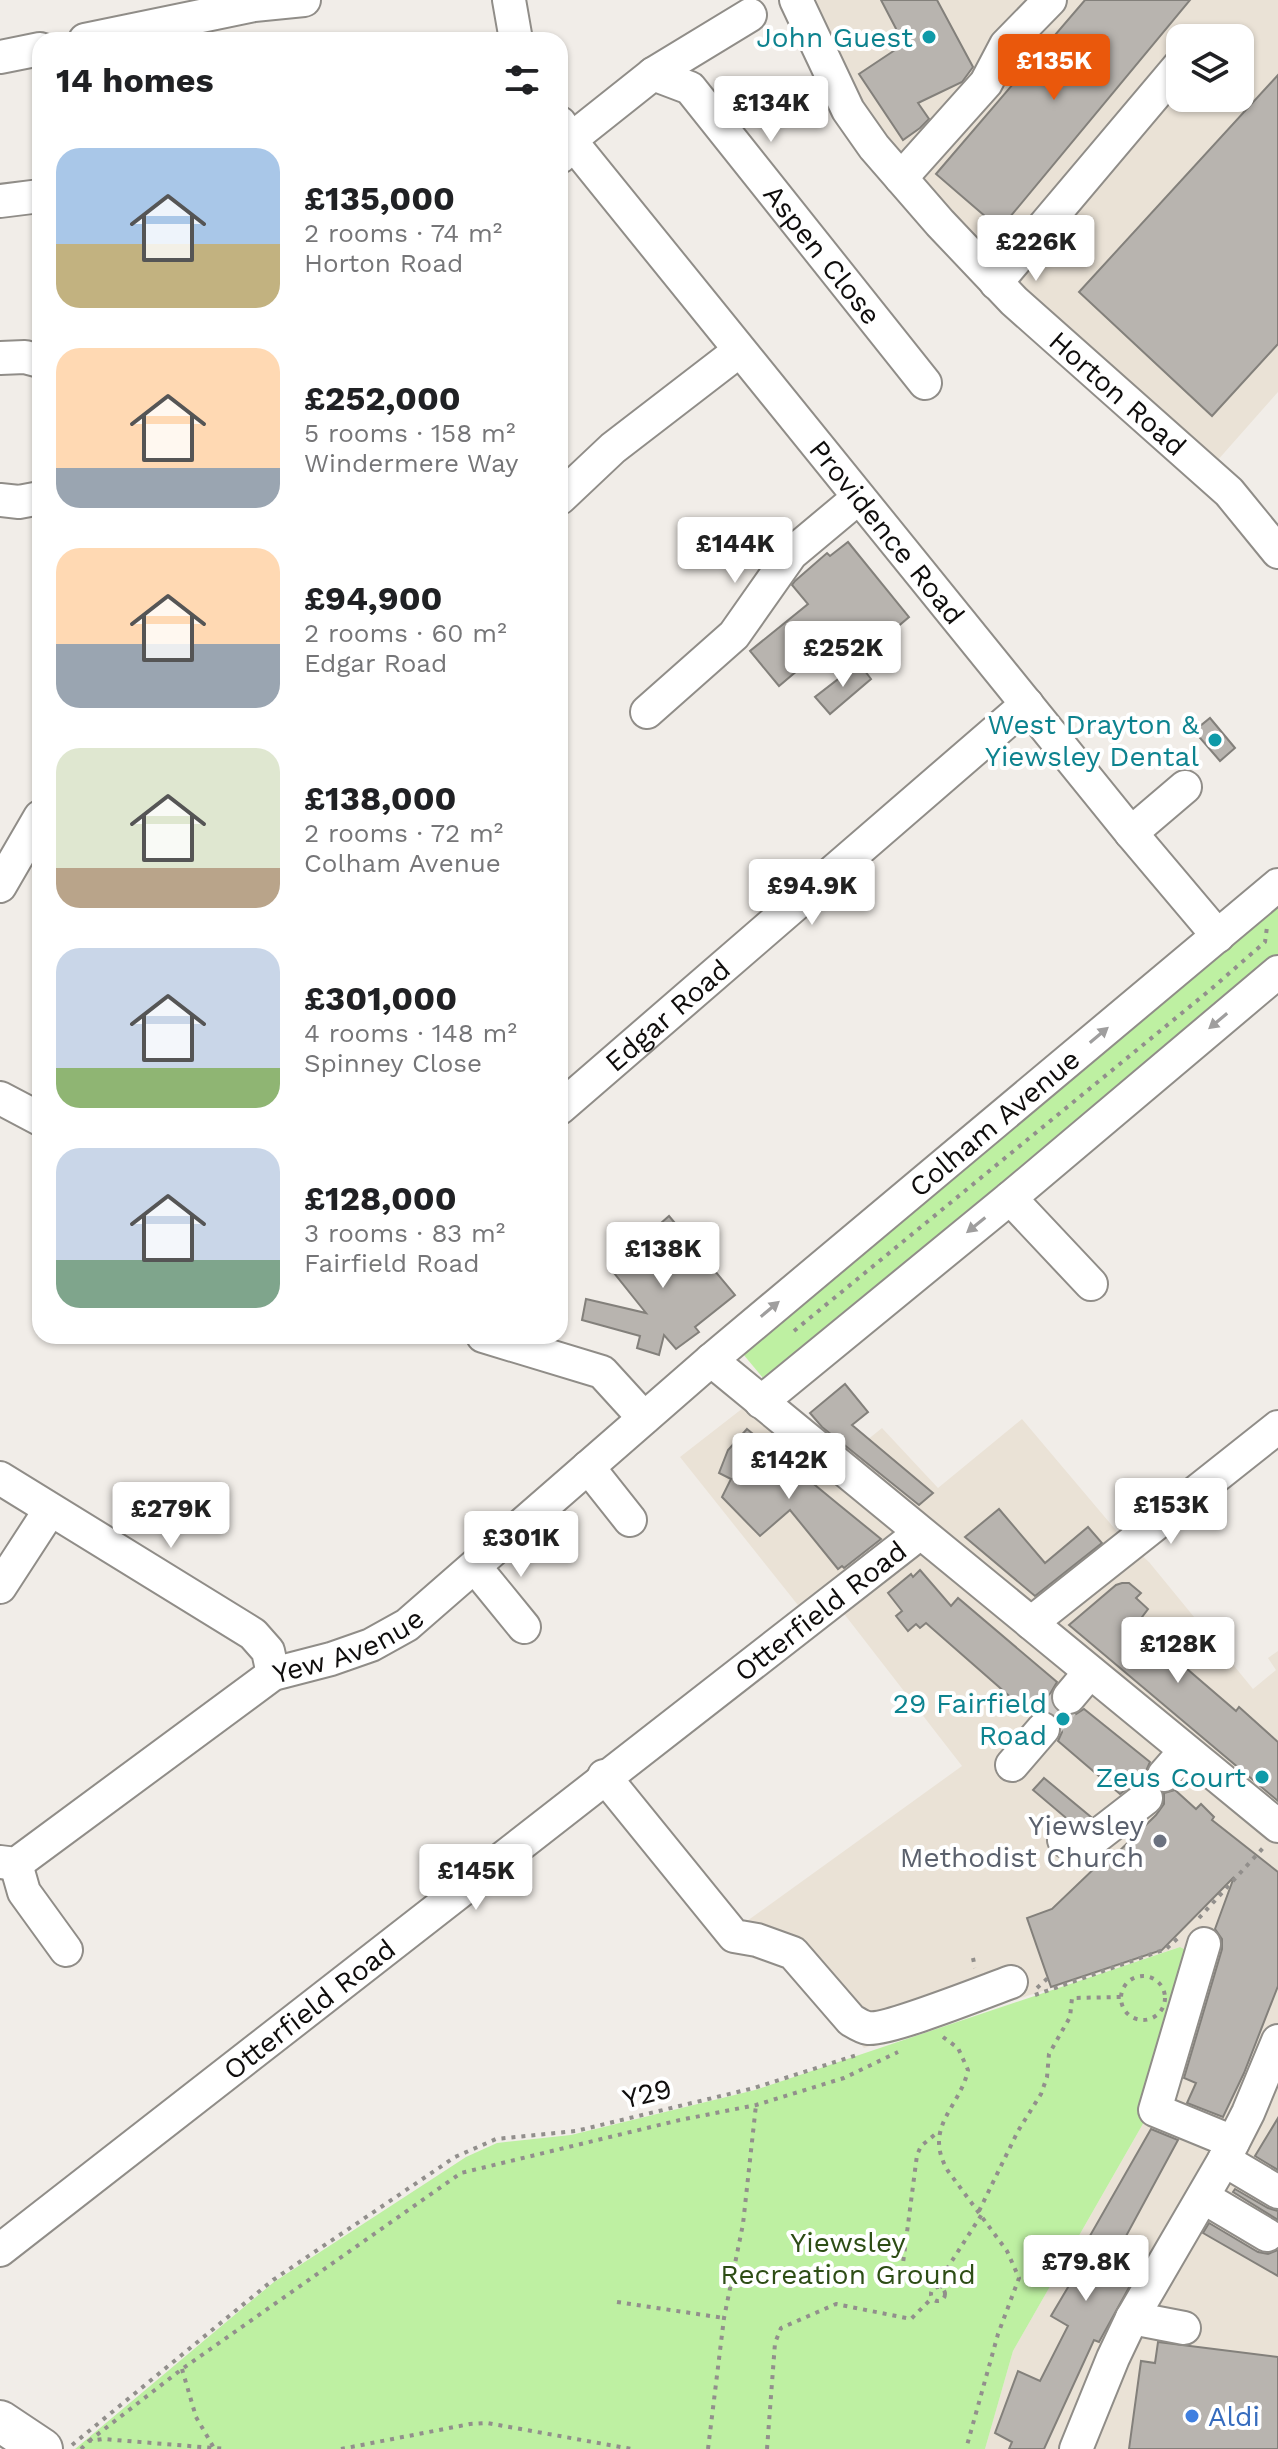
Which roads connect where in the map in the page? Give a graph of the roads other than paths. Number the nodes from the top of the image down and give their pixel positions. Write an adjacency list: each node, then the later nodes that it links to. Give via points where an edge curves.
1 (296, 0): 6 (street)
2 (509, 0): 7 (street)
3 (1050, 0): 14 (street, via 1006,45 986,83)
4 (806, 3): 14 (street, Horton Road, via 848,110)
5 (750, 15): 10 (street)
6 (124, 32)
7 (515, 32)
8 (32, 51): 9 (street)
9 (0, 57)
10 (653, 74): 12 (street); 21 (street, Aspen Close, via 690,88)
11 (1166, 82): 17 (street)
12 (568, 136)
13 (568, 146): 18 (street, Providence Road)
14 (901, 178): 17 (street, Horton Road)
15 (32, 197): 16 (street)
16 (0, 201)
17 (996, 283): 26 (street, Horton Road, via 1229,492)
18 (739, 351): 22 (street, via 613,448); 23 (street, Providence Road)
19 (0, 358): 20 (street)
20 (32, 359)
21 (925, 383)
22 (568, 490)
23 (858, 498): 27 (street, Providence Road); 28 (street, via 791,554 734,635)
24 (0, 500): 25 (street)
25 (32, 500)
26 (1278, 552)
27 (1027, 704): 31 (street, Providence Road); 37 (street, Edgar Road)
28 (647, 712)
29 (1185, 787): 31 (street)
30 (32, 831): 33 (street)
31 (1131, 833): 34 (street, Providence Road)
32 (1278, 885): 34 (street, Colham Avenue)
33 (0, 886)
34 (1209, 944): 42 (street, Colham Avenue, one-way to 34)
35 (1278, 972): 39 (street, one-way to 39)
36 (0, 1098): 38 (street)
37 (568, 1101)
38 (32, 1115)
39 (1010, 1198): 40 (street); 43 (street, one-way to 43)
40 (1091, 1284)
41 (509, 1344): 44 (street, via 602,1372)
42 (711, 1360): 43 (street); 44 (street, Yew Avenue)
43 (761, 1402): 50 (street)
44 (644, 1418): 46 (street, Yew Avenue)
45 (1278, 1427): 53 (street)
46 (588, 1467): 49 (street); 51 (street, Yew Avenue)
47 (0, 1478): 48 (street)
48 (50, 1510): 52 (street); 56 (street, via 253,1634 268,1651)
49 (630, 1520)
50 (920, 1533): 53 (street); 61 (street, Otterfield Road)
51 (475, 1567): 54 (street); 56 (street, Yew Avenue, via 407,1625 371,1645)
52 (0, 1587)
53 (1031, 1623): 55 (street)
54 (524, 1627)
55 (1090, 1672): 57 (street); 59 (street)
56 (273, 1674): 64 (street, Yew Avenue)
57 (1069, 1697)
58 (1043, 1729): 60 (street)
59 (1185, 1751): 62 (street); 63 (street, via 1155,1786 1088,1843 1081,1847)
60 (1012, 1765)
61 (604, 1776): 67 (street, via 734,1936 793,1953 861,2026 882,2027); 73 (street, Otterfield Road)
62 (1273, 1834)
63 (1064, 1840)
64 (8, 1863): 66 (street)
65 (1194, 1933): 69 (street, via 1155,2110)
66 (66, 1950)
67 (1017, 1990)
68 (1278, 2041): 69 (street)
69 (1228, 2151): 70 (street); 71 (street)
70 (1278, 2192)
71 (1203, 2197): 72 (street); 74 (street)
72 (1267, 2235)
73 (0, 2250)
74 (1132, 2318): 75 (street); 78 (street)
75 (1184, 2328)
76 (0, 2421): 77 (main road)
77 (42, 2449)
78 (1076, 2449)

